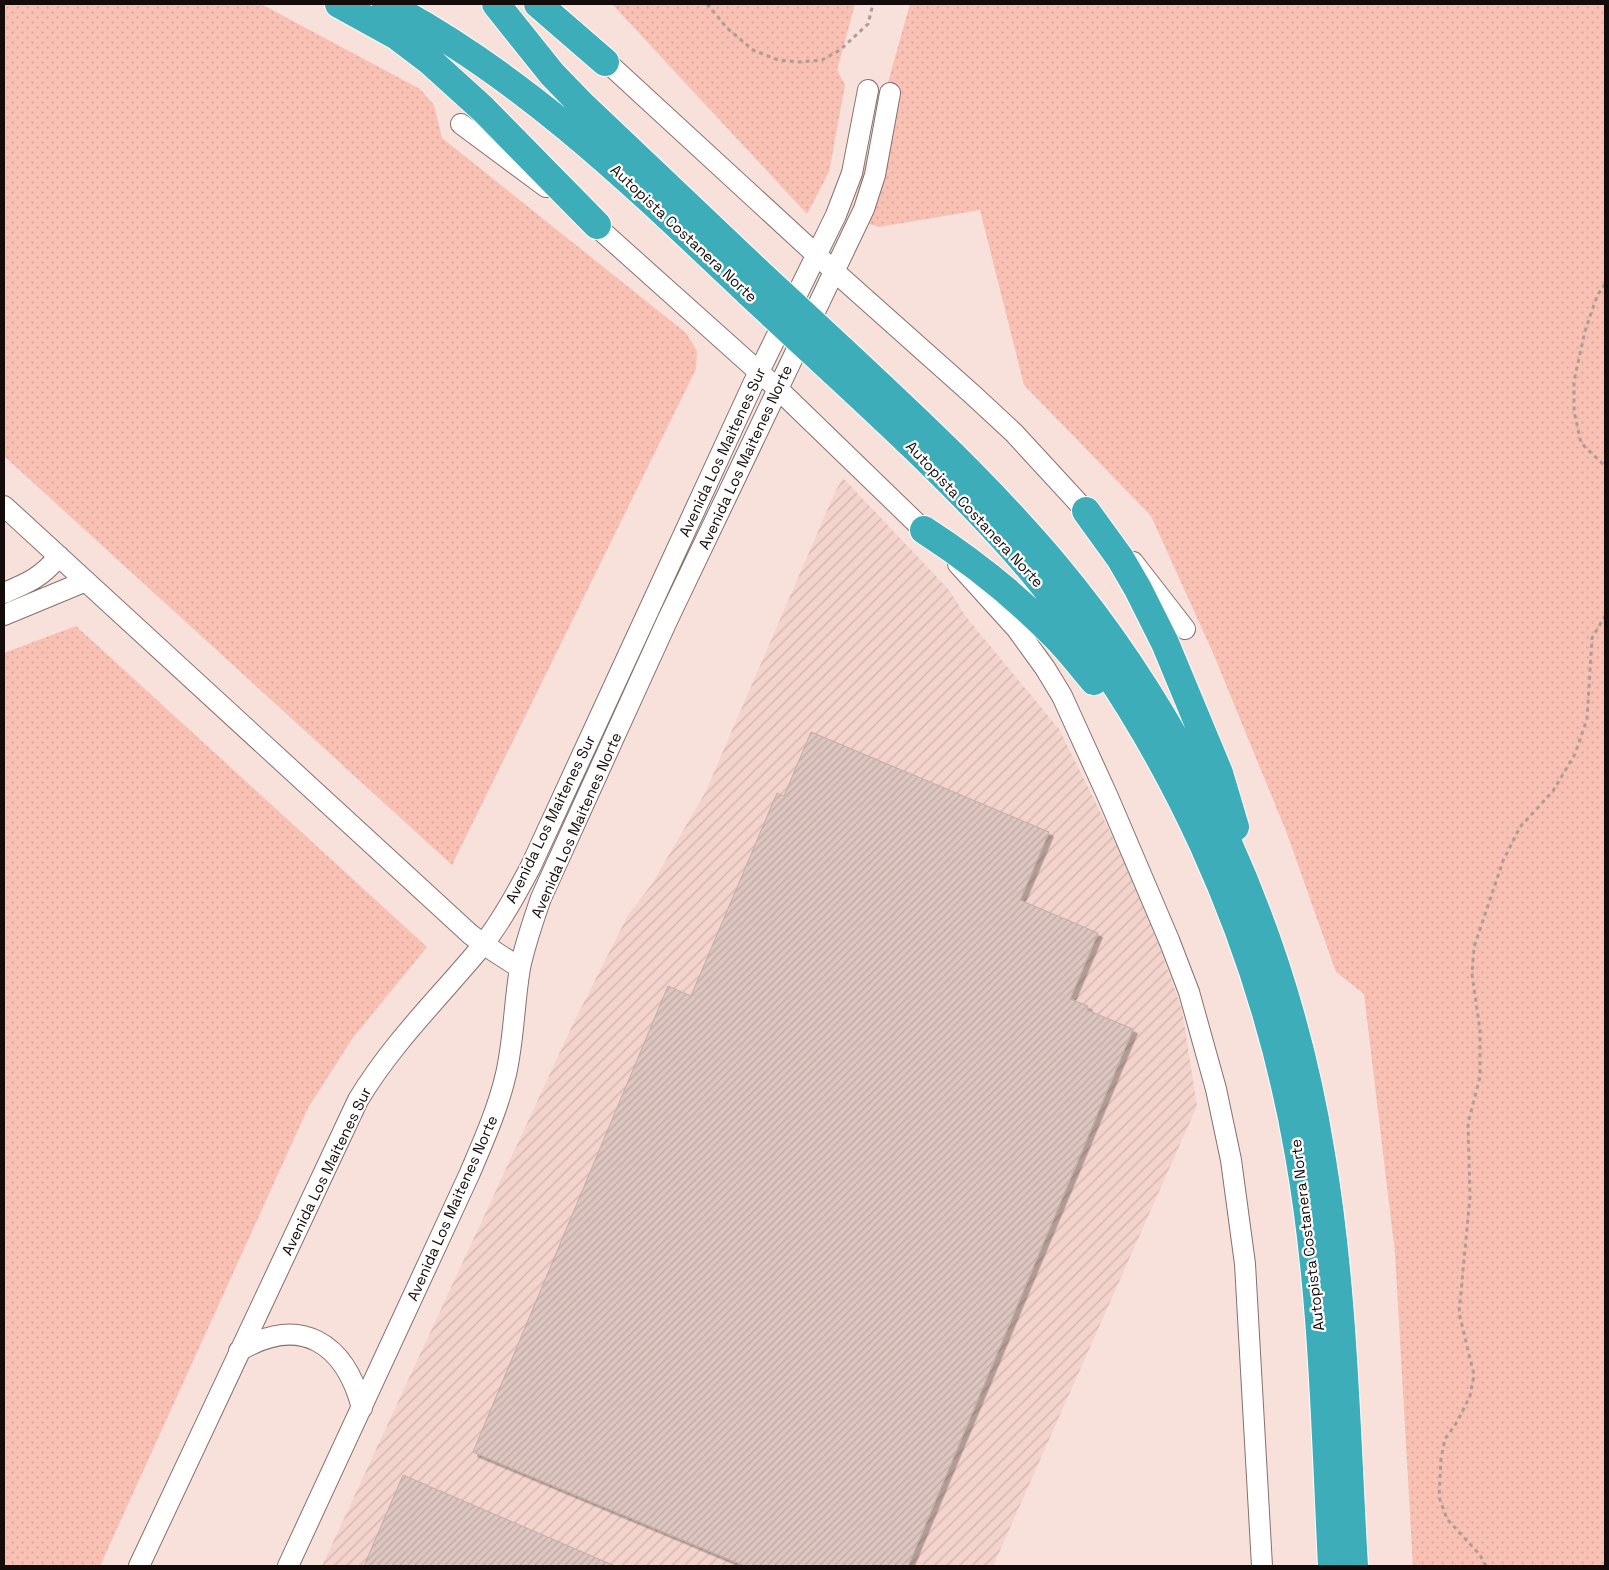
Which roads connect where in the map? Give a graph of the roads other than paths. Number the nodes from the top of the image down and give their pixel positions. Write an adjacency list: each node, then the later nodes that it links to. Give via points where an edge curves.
1 (339, 4): 10 (highway, via 397,36 430,61 483,109)
2 (386, 4): 13 (highway, Autopista Costanera Norte, via 431,29 542,105)
3 (496, 4): 13 (highway, Autopista Costanera Norte, via 552,74)
4 (538, 4): 6 (highway)
5 (556, 4): 6 (street)
6 (605, 62): 11 (street)
7 (868, 90): 11 (street, Avenida Los Maitenes Sur, via 852,173)
8 (890, 93): 12 (street, Avenida Los Maitenes Norte, via 869,195)
9 (462, 124): 10 (street)
10 (596, 225): 15 (street)
11 (817, 255): 12 (street); 15 (street, Avenida Los Maitenes Sur)
12 (834, 271): 16 (street, Avenida Los Maitenes Norte); 18 (street, via 1014,433)
13 (754, 283): 14 (highway, Autopista Costanera Norte, bridge)
14 (837, 359): 27 (highway, Autopista Costanera Norte, via 1054,599 1150,739); 28 (highway, Autopista Costanera Norte, via 905,408 991,494 1057,567 1095,616 1142,684 1191,768 1226,838)
15 (759, 372): 16 (street); 23 (street, Avenida Los Maitenes Sur)
16 (778, 389): 19 (street); 25 (street, Avenida Los Maitenes Norte)
17 (4, 506): 20 (street)
18 (1086, 511): 26 (street, via 1144,575); 28 (highway, via 1138,589 1178,672 1219,773)
19 (924, 530): 27 (highway, via 1000,585 1058,638 1117,710); 35 (street, via 1016,628 1062,696 1145,882 1189,992 1216,1089 1238,1212 1248,1302)
20 (59, 556): 21 (street); 22 (street, via 39,577)
21 (86, 581): 24 (street); 29 (street)
22 (4, 593)
23 (648, 611): 25 (street); 29 (street, Avenida Los Maitenes Sur, via 530,868)
24 (4, 615)
25 (667, 621): 30 (street, Avenida Los Maitenes Norte, via 541,898)
26 (1185, 629)
27 (1200, 836): 36 (highway, Autopista Costanera Norte, via 1228,900 1260,992 1286,1084 1300,1157 1318,1306)
28 (1254, 906): 37 (highway, Autopista Costanera Norte, via 1297,1037 1321,1153 1342,1335)
29 (483, 944): 30 (street); 31 (street, Avenida Los Maitenes Sur, via 392,1049 358,1100)
30 (520, 968): 32 (street, Avenida Los Maitenes Norte, via 513,1033 500,1098 469,1175)
31 (239, 1351): 32 (street, via 262,1340 287,1334 316,1341 331,1350 346,1367); 33 (street, Avenida Los Maitenes Sur)
32 (362, 1408): 34 (street, Avenida Los Maitenes Norte)
33 (139, 1566)
34 (288, 1566)
35 (1262, 1566)
36 (1332, 1566)
37 (1354, 1566)

